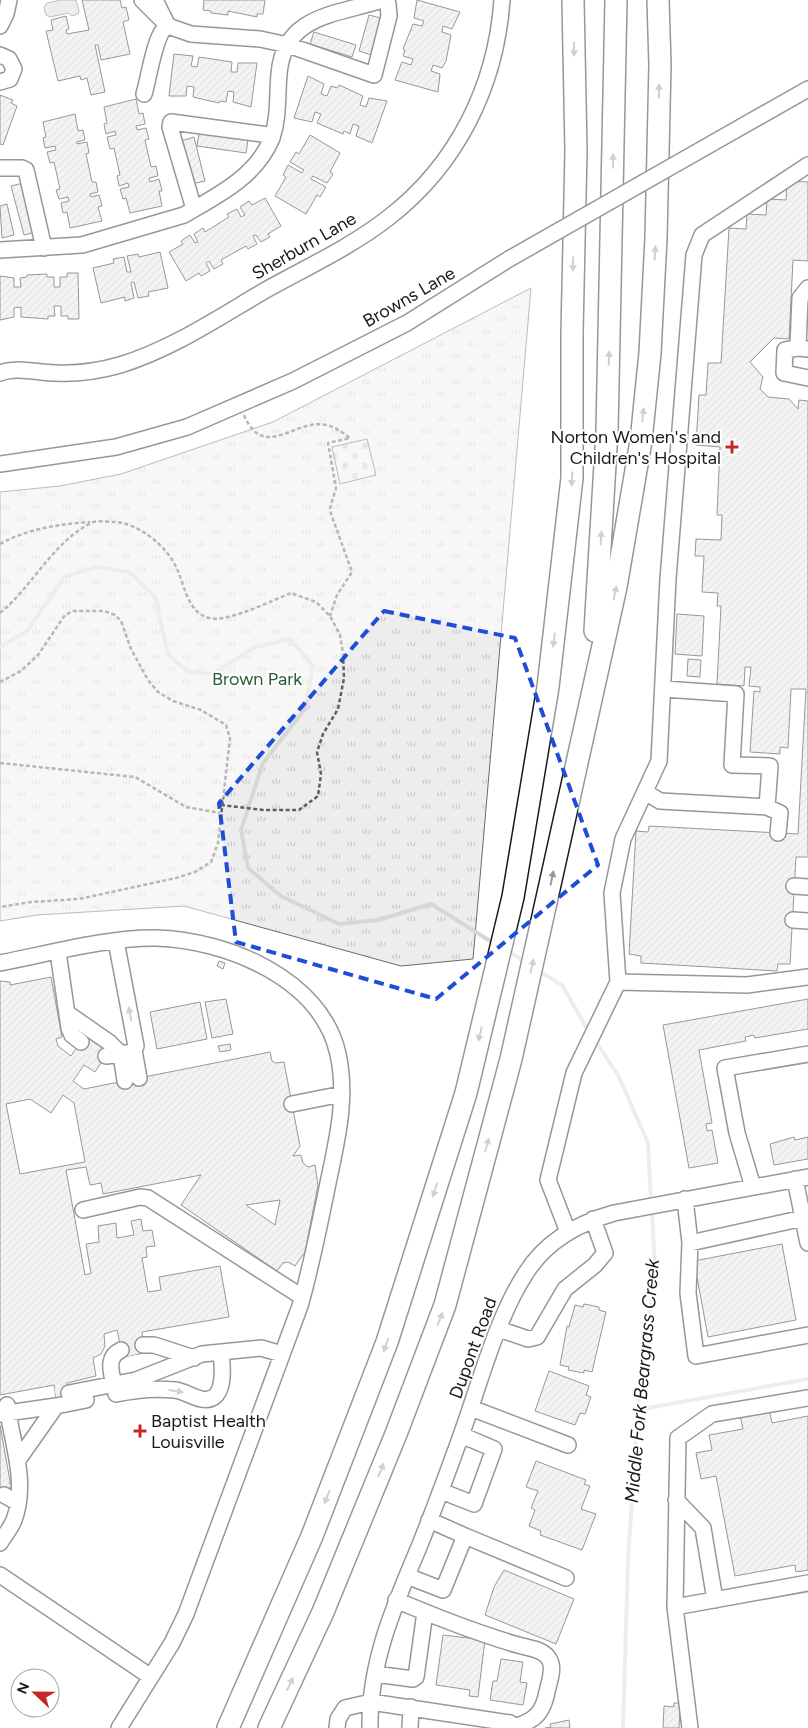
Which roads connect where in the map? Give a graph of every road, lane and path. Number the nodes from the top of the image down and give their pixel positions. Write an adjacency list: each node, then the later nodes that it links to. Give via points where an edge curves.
1 (9, 0): 8 (street)
2 (142, 0): 9 (street)
3 (155, 0): 9 (street)
4 (502, 0): 24 (street, Sherburn Lane, via 493,62 477,106 453,150 428,181 386,219 161,350 96,371 54,373 22,370)
5 (573, 0): 104 (highway, one-way to 104, via 576,151 572,478 548,687 510,909 466,1093 387,1342 312,1536)
6 (616, 0): 34 (highway, one-way to 6, via 607,431)
7 (658, 0): 34 (highway, one-way to 7, via 641,441 650,353 660,65)
8 (0, 26)
9 (168, 26): 10 (street, via 191,34 260,39); 14 (street, via 162,28 157,38)
10 (288, 45): 10 (street, via 304,24 314,19 382,0 388,4 389,16 374,75); 15 (street, via 279,72 277,122)
11 (0, 55): 12 (street, via 9,59 14,69 10,79)
12 (0, 82)
13 (808, 89): 26 (street, Browns Lane, bridge, via 509,259 407,323)
14 (144, 94)
15 (272, 138): 18 (street, via 256,166 244,178); 18 (street, via 171,122)
16 (808, 164): 33 (street, via 702,235 694,256 668,579)
17 (0, 168): 19 (street, via 26,170)
18 (194, 209): 19 (street, via 184,215 82,245)
19 (44, 248): 20 (street)
20 (0, 250)
21 (808, 288): 22 (street, via 800,298)
22 (804, 321): 23 (street)
23 (803, 348): 25 (street, via 785,350 784,374)
24 (0, 373)
25 (808, 378)
26 (239, 405): 27 (street, Browns Lane, via 187,427 116,446); 31 (path, via 248,425 263,436 274,438 306,426 324,424 350,438 328,443 336,488 331,514 352,572 337,596)
27 (0, 464)
28 (92, 522): 29 (path, via 46,528 14,536); 30 (path, via 59,546 16,600); 31 (path, via 119,522 142,531 168,552 186,595 197,612 210,618 225,618 291,593 316,602)
29 (0, 544)
30 (0, 613)
31 (330, 616): 37 (path, via 340,635 344,678 338,709 323,734 317,752 321,774 318,796 299,810)
32 (0, 682): 37 (path, via 21,671 38,655 65,615 73,611 104,611 115,615 121,621 148,680 158,692 173,701 201,710 226,725 230,738)
33 (664, 689): 36 (street, via 659,761); 38 (street, via 736,694 732,765 770,766)
34 (589, 709): 105 (highway, one-way to 34, via 323,1612 446,1304 511,1059)
35 (0, 763): 39 (path, via 135,777 186,807)
36 (645, 792): 38 (street, via 660,801); 48 (street, via 623,839 612,893)
37 (221, 805): 39 (path)
38 (768, 807): 40 (street, via 780,813)
39 (220, 812): 41 (path, via 218,842 211,862 195,872 79,900 31,902)
40 (778, 833)
41 (0, 908)
42 (793, 920): 43 (street)
43 (808, 921)
44 (116, 941): 45 (street); 51 (street, one-way to 44, via 136,1046); 54 (street, via 156,938 208,944 255,961 278,975 310,1004 331,1036 338,1054)
45 (58, 952): 46 (street); 49 (street)
46 (0, 963)
47 (808, 976): 48 (street, via 747,985)
48 (615, 989): 62 (street, via 574,1073 548,1180)
49 (67, 1014): 50 (street, via 72,1035); 51 (street)
50 (81, 1042)
51 (120, 1053): 53 (street)
52 (808, 1054): 57 (street, via 725,1068 736,1133)
53 (132, 1080)
54 (342, 1094): 55 (street); 65 (street, via 339,1130 312,1265)
55 (292, 1104)
56 (801, 1178): 57 (street, Dupont Road); 60 (street)
57 (753, 1187): 58 (street, Dupont Road)
58 (685, 1199): 61 (street, Dupont Road); 63 (street)
59 (83, 1210): 65 (street, via 148,1198)
60 (805, 1218): 63 (street); 64 (street)
61 (593, 1219): 62 (street, Dupont Road); 66 (street, via 605,1253 565,1289 537,1337 528,1339)
62 (568, 1232): 66 (street, Dupont Road, via 540,1255 526,1272)
63 (690, 1243): 67 (street, via 688,1293 696,1356)
64 (808, 1243)
65 (302, 1297): 71 (street)
66 (499, 1329): 78 (street, Dupont Road)
67 (808, 1335)
68 (143, 1345): 72 (street, via 154,1345)
69 (122, 1350): 74 (street, via 111,1359)
70 (220, 1354): 71 (street, via 261,1348); 72 (street, via 202,1354); 75 (street, one-way to 70, via 174,1390 204,1399 212,1398 224,1381)
71 (282, 1354): 99 (street, via 186,1614)
72 (194, 1358): 73 (street)
73 (147, 1376): 74 (street); 75 (street)
74 (114, 1385): 76 (street)
75 (128, 1392): 76 (street)
76 (60, 1398): 79 (street); 82 (street)
77 (808, 1398): 85 (street, via 712,1414 678,1438)
78 (471, 1408): 80 (street, Dupont Road); 81 (street)
79 (4, 1409): 82 (street)
80 (461, 1435): 83 (street, Dupont Road); 83 (street, via 494,1449 474,1504)
81 (568, 1445)
82 (18, 1460): 86 (street)
83 (441, 1492): 87 (street, Dupont Road)
84 (4, 1495): 86 (street)
85 (676, 1500): 95 (street, via 703,1528); 96 (street)
86 (18, 1504): 89 (street, via 14,1521)
87 (429, 1520): 88 (street); 91 (street, Dupont Road)
88 (465, 1536): 91 (street, via 443,1590); 92 (street)
89 (0, 1544)
90 (0, 1575): 99 (street)
91 (407, 1576): 94 (street, Dupont Road)
92 (566, 1578)
93 (808, 1583): 95 (street)
94 (396, 1600): 97 (street); 98 (street, Dupont Road)
95 (715, 1600): 96 (street)
96 (675, 1607): 109 (street)
97 (425, 1612): 98 (street, via 416,1677); 102 (street, via 540,1651 549,1658 552,1670 544,1707 540,1714)
98 (374, 1674): 100 (street, Dupont Road)
99 (151, 1678): 103 (street)
100 (371, 1702): 101 (street); 106 (street, via 345,1708); 107 (street, Dupont Road)
101 (411, 1707): 102 (street, via 510,1723); 108 (street)
102 (517, 1727)
103 (119, 1728)
104 (228, 1728)
105 (270, 1728)
106 (337, 1728)
107 (370, 1728)
108 (410, 1728)
109 (690, 1728)

